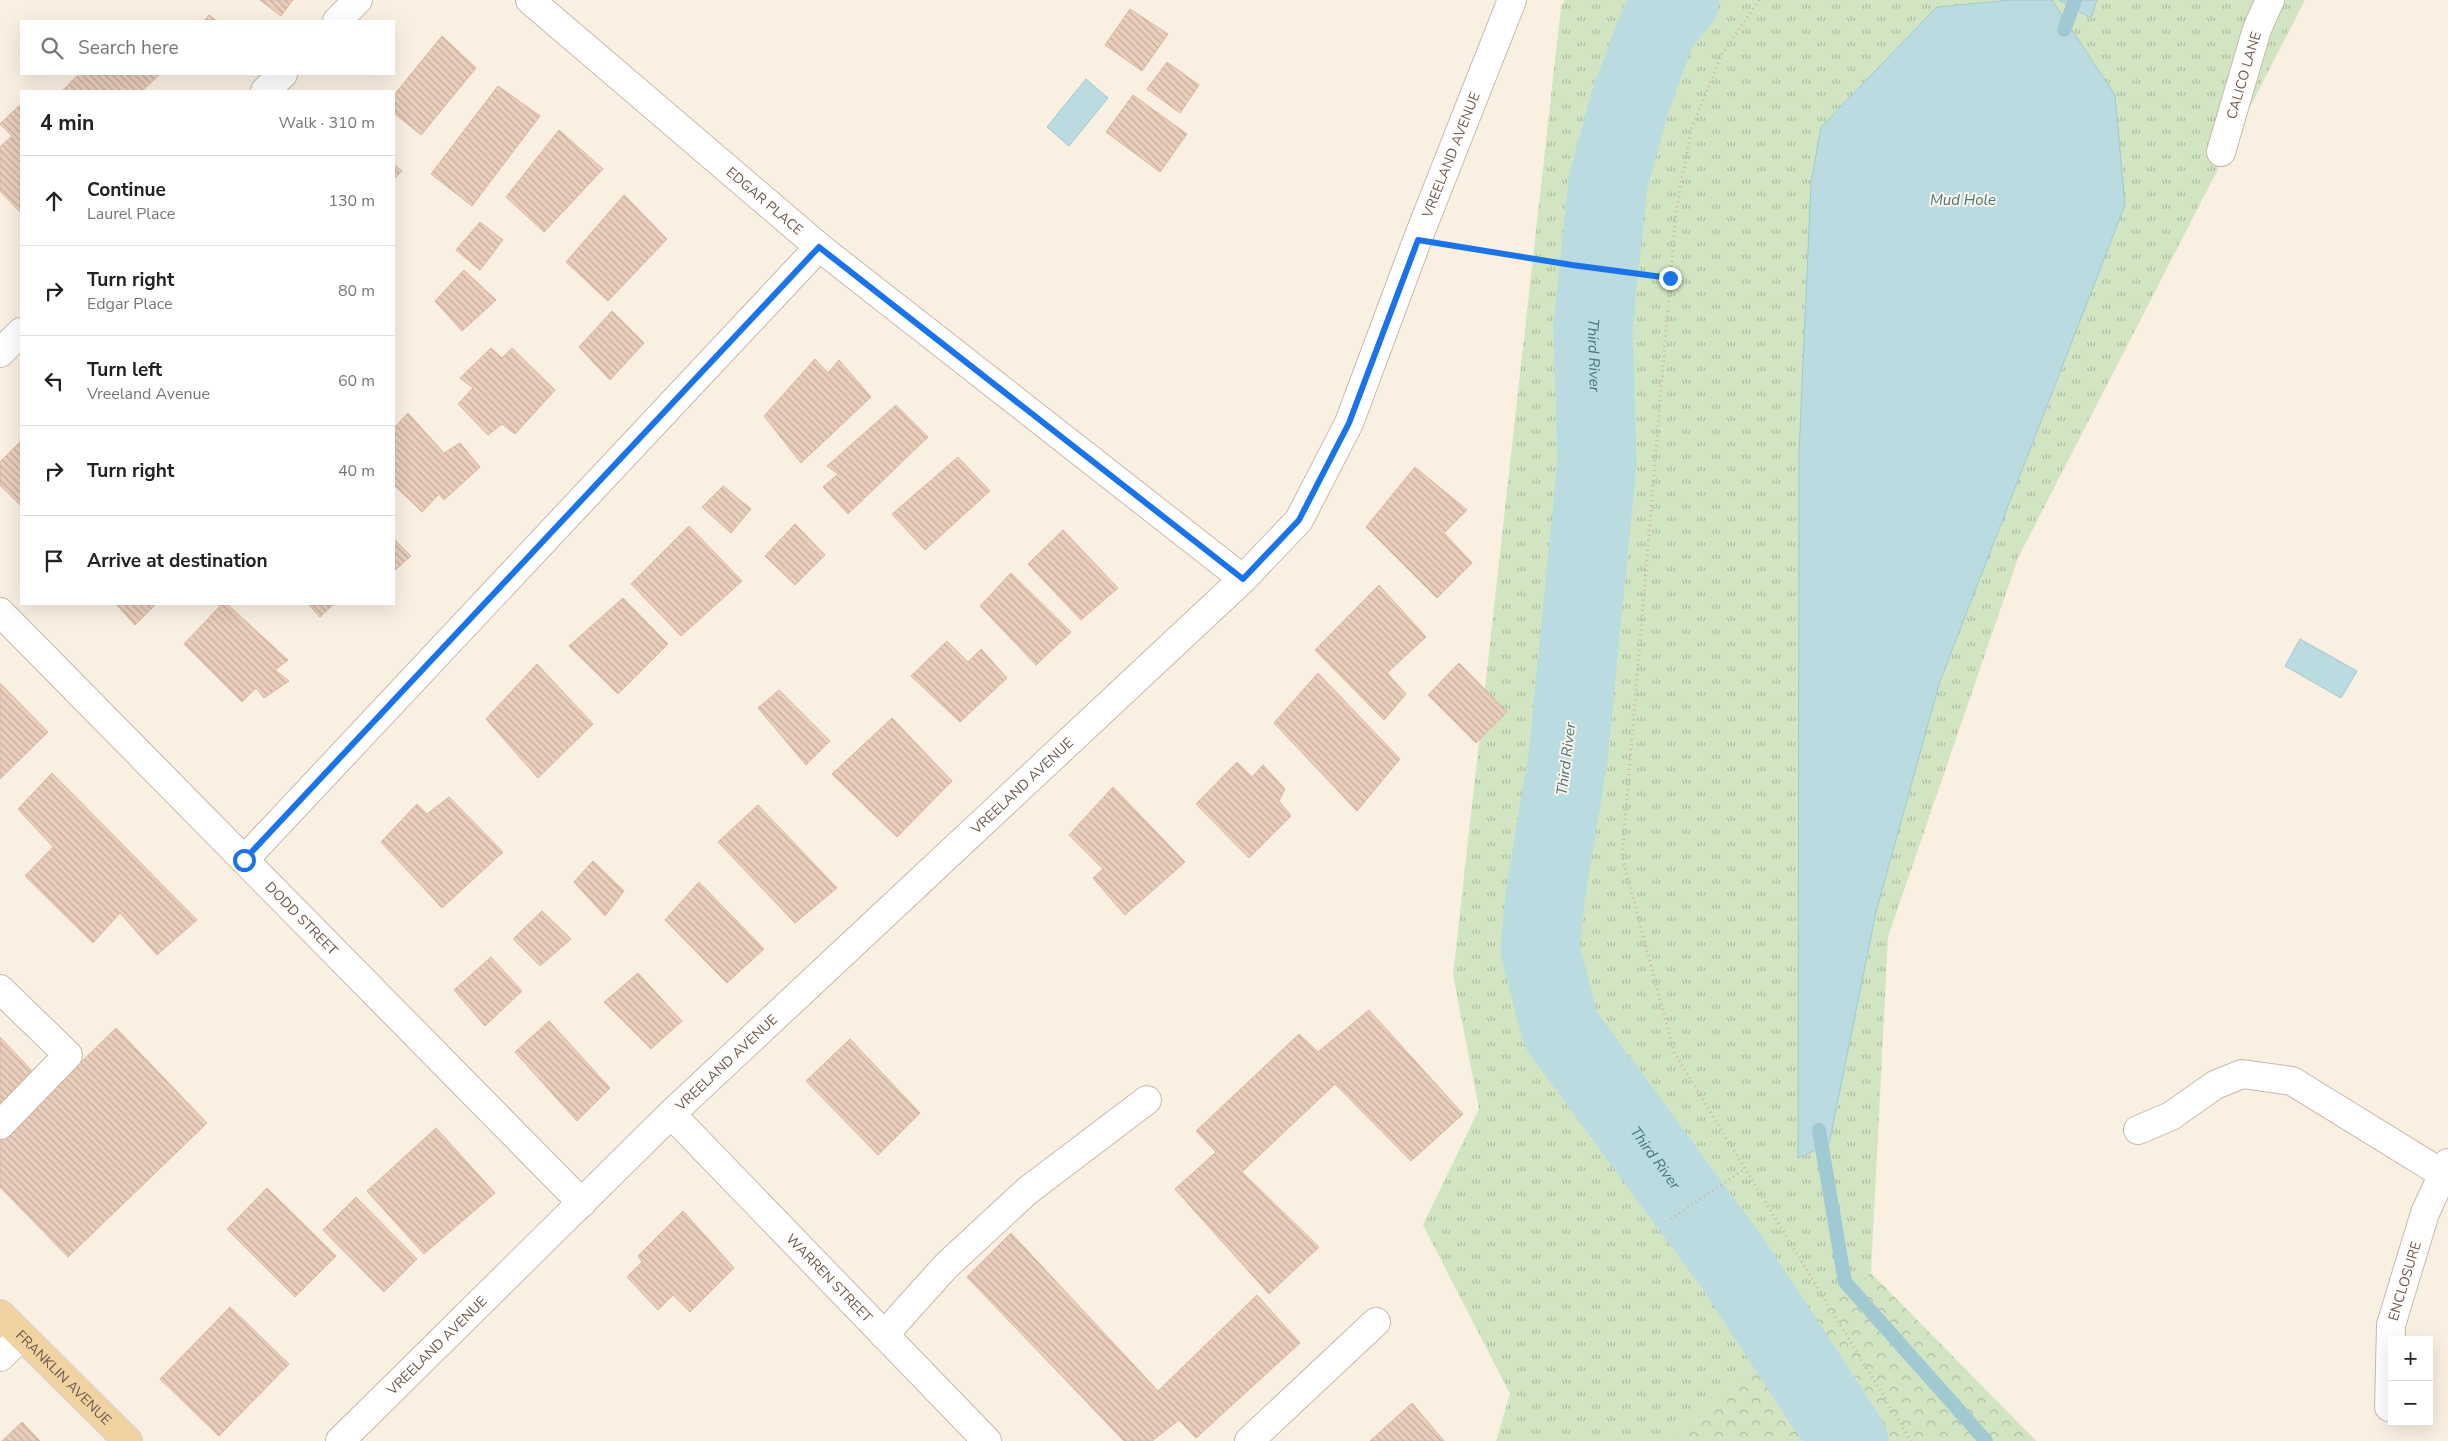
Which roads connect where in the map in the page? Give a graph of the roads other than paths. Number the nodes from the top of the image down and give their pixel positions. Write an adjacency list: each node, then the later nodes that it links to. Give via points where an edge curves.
1 (358, 0): 5 (street)
2 (530, 0): 9 (street, EDGAR PLACE)
3 (1512, 0): 12 (street, VREELAND AVENUE, via 1349,423 1299,520)
4 (2270, 0): 8 (street, CALICO LANE, via 2257,29)
5 (337, 20)
6 (282, 75): 7 (street)
7 (267, 90)
8 (2221, 152)
9 (819, 247): 12 (street, EDGAR PLACE); 14 (street)
10 (20, 333): 11 (street)
11 (0, 353)
12 (1243, 579): 17 (street, VREELAND AVENUE)
13 (0, 612): 14 (street, DODD STREET)
14 (244, 860): 21 (street, DODD STREET)
15 (0, 989): 18 (street, via 68,1055)
16 (1147, 1100): 24 (street, via 1027,1191 946,1266)
17 (671, 1114): 21 (street, VREELAND AVENUE); 24 (street, WARREN STREET)
18 (0, 1125)
19 (2138, 1130): 20 (street, via 2171,1116 2215,1085 2242,1074 2292,1082)
20 (2445, 1168): 27 (street, ENCLOSURE, via 2425,1213 2391,1325)
21 (582, 1203): 29 (street, VREELAND AVENUE)
22 (0, 1314): 25 (main road, FRANKLIN AVENUE)
23 (1376, 1322): 31 (street)
24 (884, 1335): 30 (street, WARREN STREET)
25 (22, 1336): 26 (street); 28 (main road, FRANKLIN AVENUE)
26 (0, 1357)
27 (2390, 1381)
28 (128, 1441)
29 (340, 1441)
30 (987, 1441)
31 (1249, 1441)

